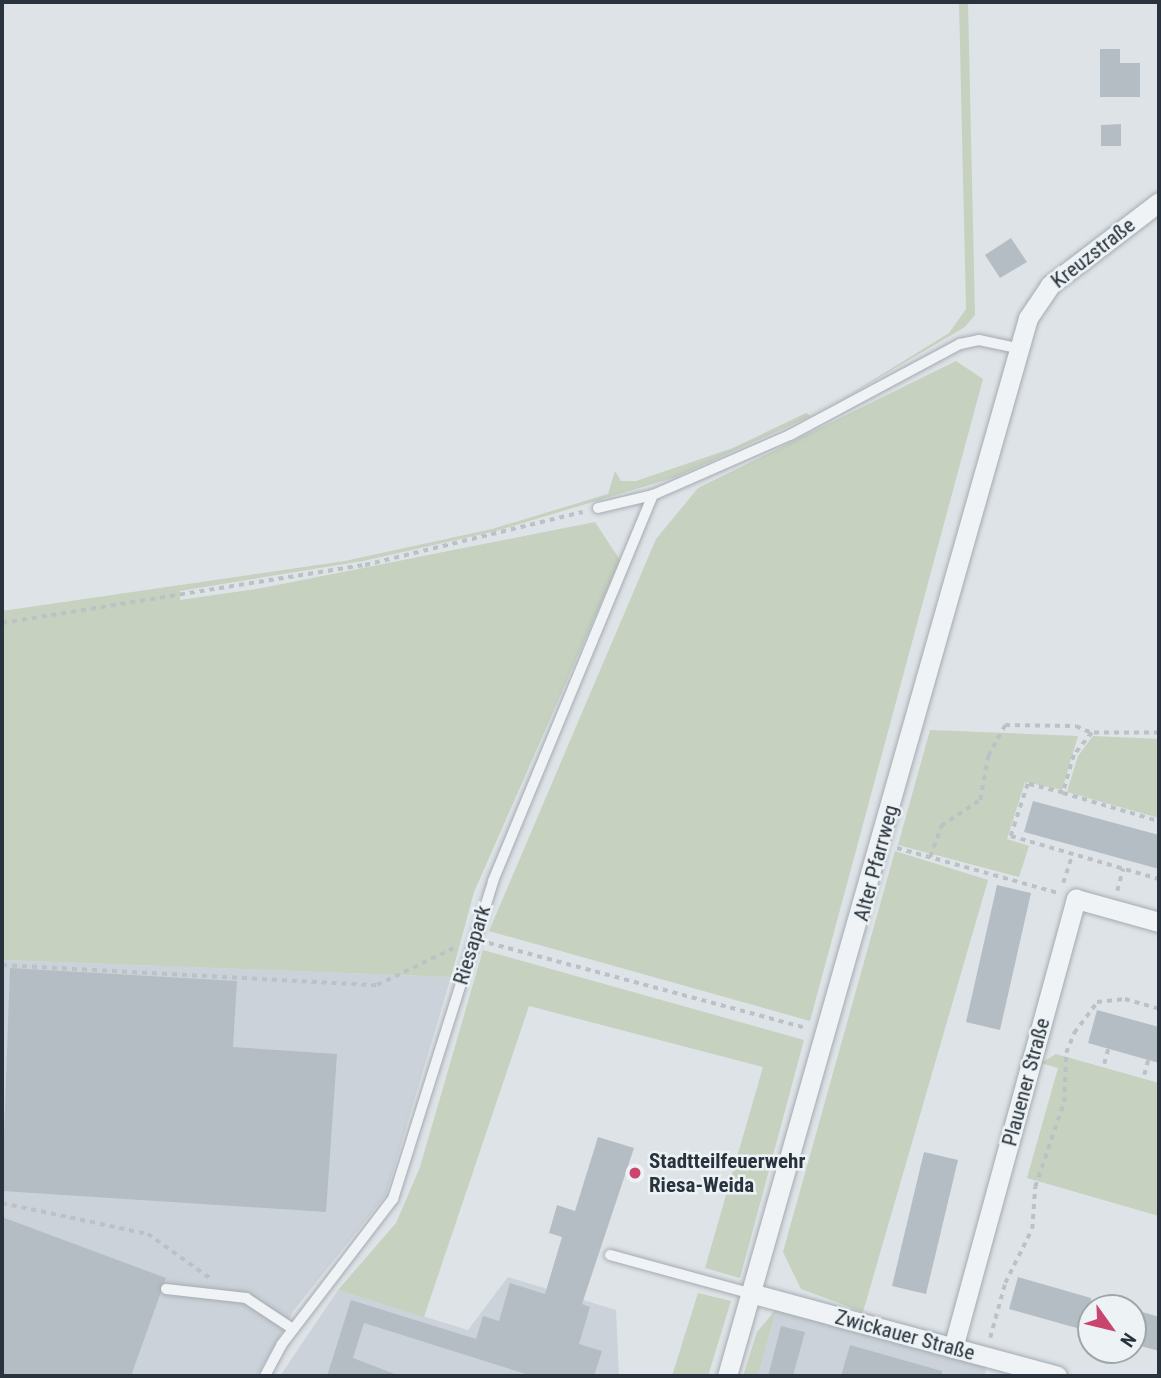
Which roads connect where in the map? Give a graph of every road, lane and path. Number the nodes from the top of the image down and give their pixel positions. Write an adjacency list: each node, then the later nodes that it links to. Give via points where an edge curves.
1 (1159, 202): 2 (street, Kreuzstraße, via 1050,285)
2 (1017, 348): 3 (lane, via 979,340 960,344 790,435); 10 (street, Alter Pfarrweg)
3 (653, 495): 4 (lane); 16 (lane, Riesapark)
4 (598, 508): 5 (path, via 365,565)
5 (2, 623)
6 (1092, 733): 7 (path); 8 (path, via 1074,755); 12 (path, via 1076,726 1005,725 988,756 981,800 941,827)
7 (1159, 733)
8 (1063, 793): 9 (path); 11 (path, via 1028,784 1011,836)
9 (1159, 821)
10 (881, 844): 12 (path); 19 (street, Alter Pfarrweg)
11 (1072, 855): 13 (path); 14 (path)
12 (930, 857): 14 (path)
13 (1159, 879)
14 (1068, 896): 15 (street); 30 (street, Plauener Straße)
15 (1159, 922)
16 (473, 939): 17 (path, via 377,985); 19 (path); 29 (lane, Riesapark, via 394,1199)
17 (2, 965)
18 (1159, 1009): 31 (path, via 1125,999 1097,1002 1074,1033 1066,1053 1064,1102 1035,1187 1032,1229 1005,1283)
19 (828, 1034): 28 (street, Alter Pfarrweg)
20 (1108, 1049): 22 (path)
21 (1148, 1060): 23 (path)
22 (1104, 1063)
23 (1144, 1074)
24 (2, 1203): 27 (path, via 148,1234 211,1280)
25 (610, 1255): 28 (lane)
26 (166, 1289): 27 (lane)
27 (215, 1293): 29 (lane, via 246,1298)
28 (754, 1294): 30 (street, Zwickauer Straße); 33 (street, Alter Pfarrweg)
29 (293, 1329): 32 (lane, Riesapark)
30 (953, 1348): 31 (street, Zwickauer Straße)
31 (984, 1356): 34 (street, Zwickauer Straße)
32 (265, 1376)
33 (727, 1376)
34 (1057, 1376)

